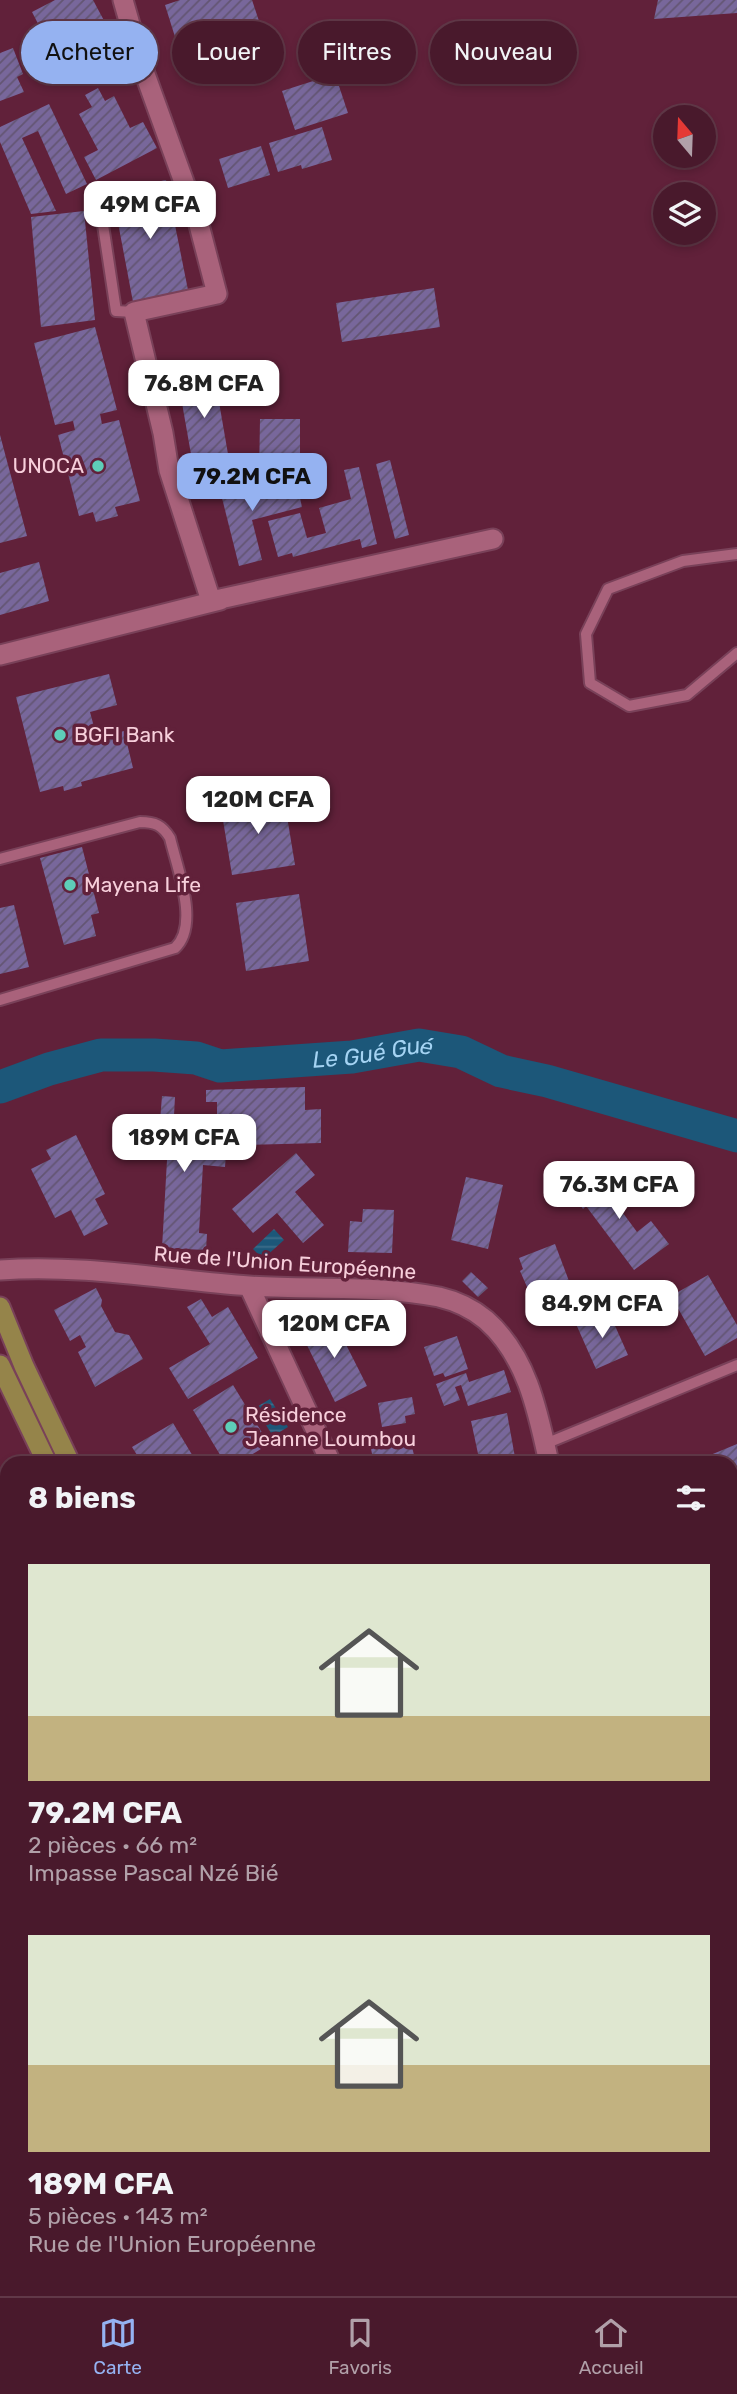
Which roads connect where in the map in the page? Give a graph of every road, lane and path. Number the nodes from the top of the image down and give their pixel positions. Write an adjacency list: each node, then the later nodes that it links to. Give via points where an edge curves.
1 (123, 0): 3 (street, via 198,220 217,294)
2 (100, 205): 3 (lane, via 116,311)
3 (134, 312): 6 (street, via 169,470)
4 (493, 539): 6 (street)
5 (737, 554): 7 (lane, via 683,561 608,589 586,634 590,683 629,706 687,695)
6 (215, 600): 8 (street)
7 (737, 653)
8 (0, 655)
9 (0, 859): 10 (lane, via 153,822 170,838 188,915 183,941 175,948)
10 (0, 1000)
11 (0, 1270): 12 (street, Rue de l'Union Européenne, via 97,1271)
12 (249, 1286): 16 (street, Rue de l'Union Européenne, via 407,1292 465,1306 494,1328 515,1355 532,1392); 19 (street)
13 (0, 1307): 18 (main road)
14 (0, 1365): 17 (main road)
15 (737, 1365): 16 (lane)
16 (547, 1453)
17 (44, 1456)
18 (67, 1456)
19 (328, 1456)

